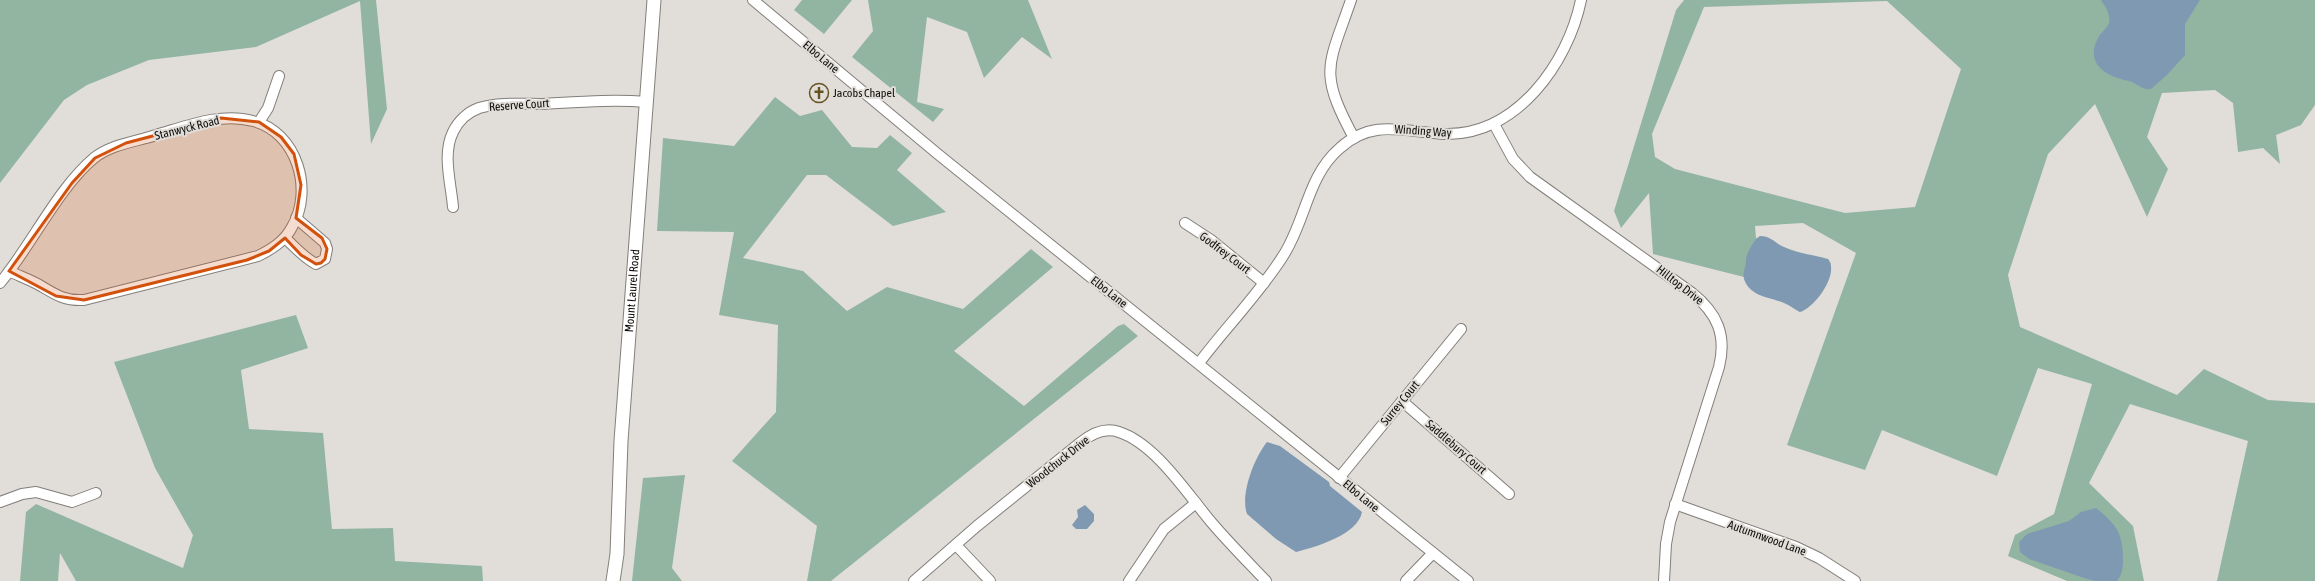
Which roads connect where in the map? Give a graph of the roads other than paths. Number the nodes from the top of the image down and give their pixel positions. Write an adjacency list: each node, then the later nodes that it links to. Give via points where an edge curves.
1 (654, 0): 6 (main road, Mount Laurel Road)
2 (753, 0): 18 (street, Elbo Lane, via 939,155)
3 (1351, 0): 9 (street, via 1333,49 1329,70 1334,98)
4 (1581, 0): 8 (street, Winding Way, via 1571,36 1553,68 1512,112)
5 (279, 76): 7 (street, via 268,108)
6 (646, 102): 10 (street, Reserve Court, via 561,102 489,106 474,110 456,125 449,143 448,156); 29 (main road, Mount Laurel Road, via 621,441 617,554)
7 (259, 122): 11 (street, Stanwyck Road, via 281,137 298,164 302,196); 14 (street, Stanwyck Road, via 243,118 221,118 126,143 104,152 79,173)
8 (1494, 124): 9 (street, Winding Way, via 1455,134 1382,128); 25 (street, Hilltop Drive, via 1513,159 1530,177 1673,278 1702,301 1717,320 1721,331 1722,355)
9 (1354, 138): 16 (street, Winding Way, via 1333,154 1319,173 1290,245)
10 (454, 207)
11 (296, 218): 13 (street, Stanwyck Road); 13 (street, via 325,243 325,259 316,264 301,255)
12 (1185, 223): 16 (street, Godfrey Court, via 1211,240)
13 (285, 238): 14 (street, Stanwyck Road, via 268,251 248,260 89,300 65,299)
14 (9, 272): 15 (street, Stanwyck Road)
15 (0, 283)
16 (1264, 283): 18 (street, Winding Way)
17 (1461, 329): 19 (street, Surrey Court)
18 (1199, 363): 20 (street, Elbo Lane)
19 (1402, 401): 20 (street, Surrey Court); 22 (street, Saddlebury Court)
20 (1340, 478): 27 (street, Elbo Lane)
21 (96, 493): 23 (street, via 72,502 36,492)
22 (1510, 494)
23 (0, 502)
24 (1196, 503): 26 (street, Woodchuck Drive, via 1170,470 1138,443 1118,431 1103,431 1080,443); 32 (street, via 1164,529); 33 (street, Woodchuck Drive)
25 (1676, 504): 28 (street, Autumnwood Lane, via 1796,547 1819,558); 36 (street, Hilltop Drive, via 1667,533)
26 (956, 545): 30 (street, Woodchuck Drive); 31 (street)
27 (1432, 553): 34 (street); 35 (street, Elbo Lane)
28 (1851, 580)
29 (613, 581)
30 (914, 581)
31 (990, 581)
32 (1129, 581)
33 (1266, 581)
34 (1406, 581)
35 (1468, 581)
36 (1664, 581)

